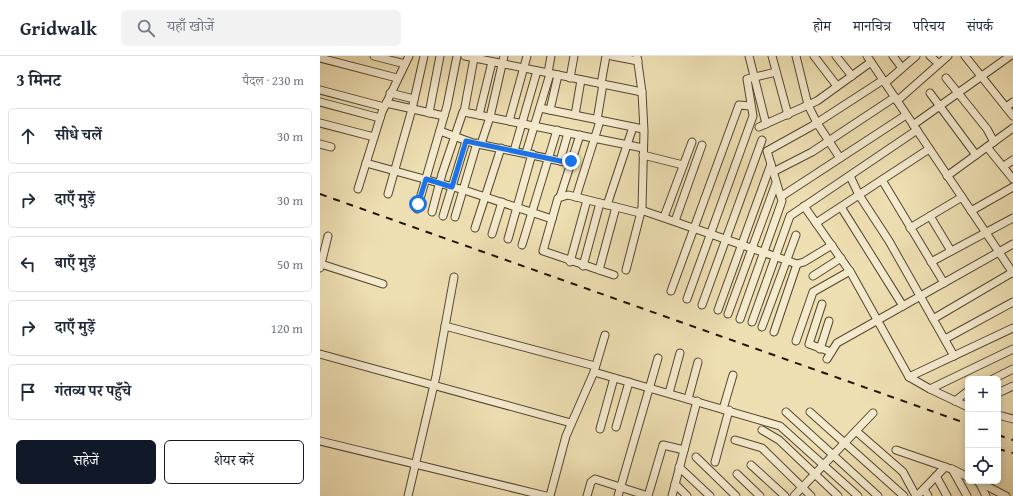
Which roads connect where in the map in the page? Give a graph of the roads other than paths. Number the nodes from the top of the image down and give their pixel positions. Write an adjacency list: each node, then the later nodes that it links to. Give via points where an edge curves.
1 (374, 56): 28 (street)
2 (409, 56): 28 (street)
3 (424, 56): 52 (street)
4 (440, 56): 65 (street)
5 (457, 56): 70 (street)
6 (504, 56): 29 (street)
7 (527, 56): 31 (street)
8 (551, 56): 35 (street)
9 (574, 56): 41 (street)
10 (606, 56): 45 (street)
11 (612, 56): 25 (street)
12 (749, 56): 38 (street)
13 (772, 56): 34 (street)
14 (796, 56): 58 (street)
15 (836, 56): 37 (street)
16 (893, 56): 32 (street)
17 (916, 56): 32 (street)
18 (930, 56): 30 (street)
19 (948, 56): 30 (street)
20 (965, 56): 39 (street)
21 (1008, 56): 39 (street)
22 (471, 57): 27 (street); 64 (street)
23 (816, 57): 46 (street)
24 (320, 58): 40 (street)
25 (637, 58): 48 (street)
26 (869, 59): 37 (street); 44 (street)
27 (492, 62): 29 (street); 66 (street)
28 (405, 64): 40 (street)
29 (503, 64): 31 (street); 73 (street)
30 (939, 64): 53 (street)
31 (524, 68): 33 (street); 75 (street)
32 (902, 68): 44 (street)
33 (537, 71): 35 (street); 77 (street)
34 (776, 72): 38 (street); 68 (street)
35 (549, 73): 36 (street); 61 (street)
36 (558, 75): 41 (street); 63 (street)
37 (852, 76): 46 (street)
38 (754, 77): 57 (street, via 747,79); 79 (street)
39 (982, 77): 51 (street); 60 (street)
40 (397, 78): 49 (street)
41 (570, 78): 43 (street)
42 (946, 78): 51 (street)
43 (581, 80): 45 (street); 67 (street)
44 (884, 81): 53 (street); 78 (street)
45 (602, 84): 48 (street); 74 (street)
46 (838, 86): 58 (street)
47 (320, 90): 56 (street)
48 (642, 92): 85 (street)
49 (390, 93): 52 (street); 56 (street)
50 (930, 93): 59 (street)
51 (958, 93): 59 (street); 97 (street, via 987,129)
52 (414, 99): 62 (street)
53 (896, 99): 69 (street); 95 (street)
54 (320, 102): 72 (street)
55 (1013, 102): 60 (street)
56 (385, 105): 62 (street); 72 (street)
57 (751, 106): 160 (street, via 739,105); 162 (street, via 753,116)
58 (808, 106): 68 (street); 78 (street)
59 (940, 107): 83 (street); 109 (street)
60 (1006, 107): 71 (street)
61 (540, 108): 63 (street); 80 (street)
62 (412, 109): 65 (street); 119 (street)
63 (550, 110): 67 (street)
64 (463, 112): 66 (street); 90 (street)
65 (429, 113): 70 (street)
66 (479, 115): 73 (street)
67 (575, 115): 74 (street)
68 (788, 115): 79 (street)
69 (906, 115): 83 (street); 111 (street)
70 (444, 116): 87 (street)
71 (1013, 116)
72 (380, 118): 91 (street)
73 (490, 118): 75 (street); 99 (street)
74 (599, 120): 81 (street); 92 (street)
75 (509, 121): 77 (street)
76 (320, 123): 91 (street)
77 (522, 123): 80 (street); 106 (street)
78 (817, 123): 95 (street); 116 (street, via 768,151)
79 (766, 124): 82 (street)
80 (535, 126): 86 (street); 108 (street)
81 (633, 127): 85 (street); 100 (street)
82 (759, 127)
83 (915, 128): 105 (street); 121 (street)
84 (1013, 128): 97 (street)
85 (644, 129): 107 (street)
86 (557, 130): 88 (street); 110 (street)
87 (440, 131): 90 (street); 123 (street)
88 (568, 133): 89 (street); 113 (street)
89 (580, 135): 92 (street); 115 (street)
90 (455, 136): 94 (street); 126 (street)
91 (374, 137): 114 (street)
92 (595, 138): 100 (street); 137 (street)
93 (762, 140): 168 (street)
94 (466, 141): 99 (street); 128 (street)
95 (829, 141): 111 (street); 120 (street)
96 (692, 142): 117 (street)
97 (994, 142): 103 (street)
98 (320, 144): 102 (street)
99 (479, 144): 104 (street); 131 (street)
100 (627, 145): 107 (street); 141 (street)
101 (702, 145): 157 (street)
102 (331, 147)
103 (988, 147): 109 (street); 118 (street)
104 (501, 148): 106 (street); 134 (street)
105 (929, 149): 122 (street); 125 (street)
106 (514, 151): 108 (street)
107 (643, 152): 117 (street); 150 (street)
108 (529, 154): 110 (street); 144 (street)
109 (976, 155): 122 (street)
110 (549, 158): 113 (street); 149 (street)
111 (840, 158): 135 (street)
112 (1013, 160): 118 (street)
113 (560, 161): 115 (street)
114 (366, 163): 119 (street); 130 (street)
115 (570, 163): 136 (street)
116 (771, 164): 120 (street); 169 (street)
117 (683, 165): 154 (street)
118 (1004, 166): 124 (street)
119 (394, 170): 123 (street); 132 (street)
120 (773, 172): 127 (street)
121 (850, 176): 133 (street); 142 (street)
122 (947, 176): 138 (street)
123 (426, 179): 126 (street); 146 (street)
124 (1013, 179)
125 (882, 180): 133 (street); 161 (street)
126 (440, 183): 128 (street); 148 (street)
127 (776, 183): 135 (street); 173 (street)
128 (452, 187): 131 (street); 151 (street)
129 (1013, 187): 147 (street)
130 (358, 189)
131 (464, 190): 134 (street); 153 (street)
132 (388, 194)
133 (859, 195): 143 (street); 195 (street)
134 (484, 196): 140 (street); 159 (street)
135 (782, 196): 175 (street, via 782,203)
136 (560, 197): 137 (street); 156 (street)
137 (576, 197): 139 (street)
138 (962, 197): 147 (street); 152 (street)
139 (587, 200): 141 (street); 180 (street)
140 (502, 202): 144 (street); 164 (street)
141 (603, 204): 145 (street); 184 (street)
142 (804, 206): 158 (street); 177 (street, via 790,216)
143 (841, 206): 158 (street); 200 (street)
144 (517, 207): 149 (street); 167 (street)
145 (616, 207): 150 (street); 185 (street)
146 (417, 209)
147 (971, 211): 163 (street)
148 (432, 212)
149 (532, 212): 156 (street); 171 (street)
150 (641, 212): 154 (street); 186 (street)
151 (443, 216)
152 (930, 216): 161 (street); 174 (street)
153 (455, 217)
154 (664, 217): 157 (street)
155 (1013, 218): 163 (street)
156 (552, 219): 180 (street, via 543,252)
157 (675, 221): 160 (street)
158 (816, 223): 172 (street)
159 (474, 228)
160 (694, 228): 162 (street); 194 (street)
161 (910, 228): 181 (street)
162 (710, 233): 168 (street); 196 (street)
163 (986, 233): 174 (street); 176 (street)
164 (492, 234)
165 (796, 235): 179 (street)
166 (328, 236): 183 (street)
167 (508, 239)
168 (726, 239): 169 (street); 199 (street)
169 (741, 244): 173 (street); 201 (street)
170 (1013, 244): 176 (street)
171 (522, 245)
172 (832, 245): 178 (street); 182 (street)
173 (753, 248): 175 (street); 202 (street)
174 (951, 251): 181 (street)
175 (764, 252): 177 (street); 203 (street)
176 (998, 252): 188 (street); 192 (street)
177 (775, 256): 179 (street); 207 (street)
178 (841, 258): 187 (street); 190 (street)
179 (787, 260): 182 (street); 209 (street)
180 (570, 262): 184 (street)
181 (931, 262): 192 (street)
182 (797, 264): 211 (street)
183 (320, 266): 193 (street)
184 (583, 266): 185 (street)
185 (599, 270): 189 (street)
186 (626, 270)
187 (850, 271): 205 (street); 214 (street, via 813,292)
188 (1013, 272): 204 (street)
189 (614, 275)
190 (813, 276)
191 (454, 277): 208 (street)
192 (944, 283): 195 (street)
193 (384, 284)
194 (671, 291)
195 (921, 296): 200 (street); 204 (street)
196 (687, 299)
197 (1013, 302): 213 (street)
198 (822, 304): 216 (street, via 809,344)
199 (702, 305)
200 (903, 306): 205 (street)
201 (718, 310)
202 (728, 314)
203 (740, 319)
204 (934, 319): 213 (street)
205 (877, 320): 217 (street, via 837,343); 228 (street)
206 (829, 321): 216 (street)
207 (752, 322)
208 (445, 326): 224 (street); 231 (street)
209 (762, 327)
210 (1013, 328): 220 (street)
211 (774, 332)
212 (605, 335): 224 (street)
213 (945, 339): 220 (street)
214 (796, 342)
215 (1013, 348): 234 (street)
216 (820, 349): 217 (street)
217 (831, 352): 222 (street)
218 (680, 353): 236 (street)
219 (320, 354): 231 (street)
220 (954, 356): 228 (street)
221 (658, 358): 233 (street)
222 (827, 359)
223 (698, 362): 238 (street)
224 (595, 369): 229 (street); 248 (street)
225 (1013, 369): 227 (street)
226 (733, 375): 242 (street)
227 (999, 376)
228 (909, 377): 234 (street)
229 (614, 378): 230 (street); 250 (street)
230 (629, 382): 233 (street); 249 (street)
231 (434, 386): 248 (street); 261 (street)
232 (1013, 386): 235 (street)
233 (648, 388): 236 (street); 273 (street)
234 (930, 389): 240 (street)
235 (1001, 392)
236 (669, 393): 238 (street)
237 (965, 393): 240 (street)
238 (688, 399): 239 (street)
239 (697, 401): 242 (street); 256 (street)
240 (955, 401): 241 (street)
241 (965, 406)
242 (726, 409): 260 (street); 262 (street, via 783,428)
243 (786, 412): 258 (street)
244 (810, 412): 255 (street)
245 (873, 413): 252 (street)
246 (1001, 416): 247 (street)
247 (1013, 419)
248 (571, 423): 278 (street)
249 (616, 427)
250 (600, 429)
251 (762, 430): 267 (street, via 779,440)
252 (856, 431): 255 (street); 294 (street, via 902,472)
253 (735, 440): 274 (street, via 762,448)
254 (320, 441): 261 (street)
255 (844, 443): 258 (street); 293 (street)
256 (684, 450): 264 (street); 281 (street, via 663,445)
257 (896, 450): 265 (street)
258 (833, 455): 262 (street); 292 (street)
259 (696, 457): 285 (street)
260 (716, 462)
261 (415, 464): 276 (street); 277 (street)
262 (824, 464): 267 (street); 291 (street)
263 (751, 465): 287 (street)
264 (680, 467): 270 (street); 284 (street)
265 (948, 468): 268 (street); 269 (street); 297 (street)
266 (737, 474): 286 (street)
267 (814, 474): 274 (street); 290 (street)
268 (936, 476): 275 (street); 296 (street)
269 (965, 476)
270 (675, 484): 282 (street); 283 (street)
271 (979, 484): 298 (street)
272 (982, 484): 299 (street)
273 (620, 487): 279 (street, via 595,479 591,482); 280 (street); 281 (street)
274 (802, 488): 288 (street); 289 (street)
275 (924, 489): 294 (street); 295 (street)
276 (408, 496)
277 (546, 496)
278 (550, 496)
279 (587, 496)
280 (618, 496)
281 (648, 496)
282 (672, 496)
283 (687, 496)
284 (710, 496)
285 (736, 496)
286 (760, 496)
287 (785, 496)
288 (794, 496)
289 (811, 496)
290 (838, 496)
291 (858, 496)
292 (878, 496)
293 (904, 496)
294 (916, 496)
295 (928, 496)
296 (947, 496)
297 (967, 496)
298 (986, 496)
299 (1006, 496)

